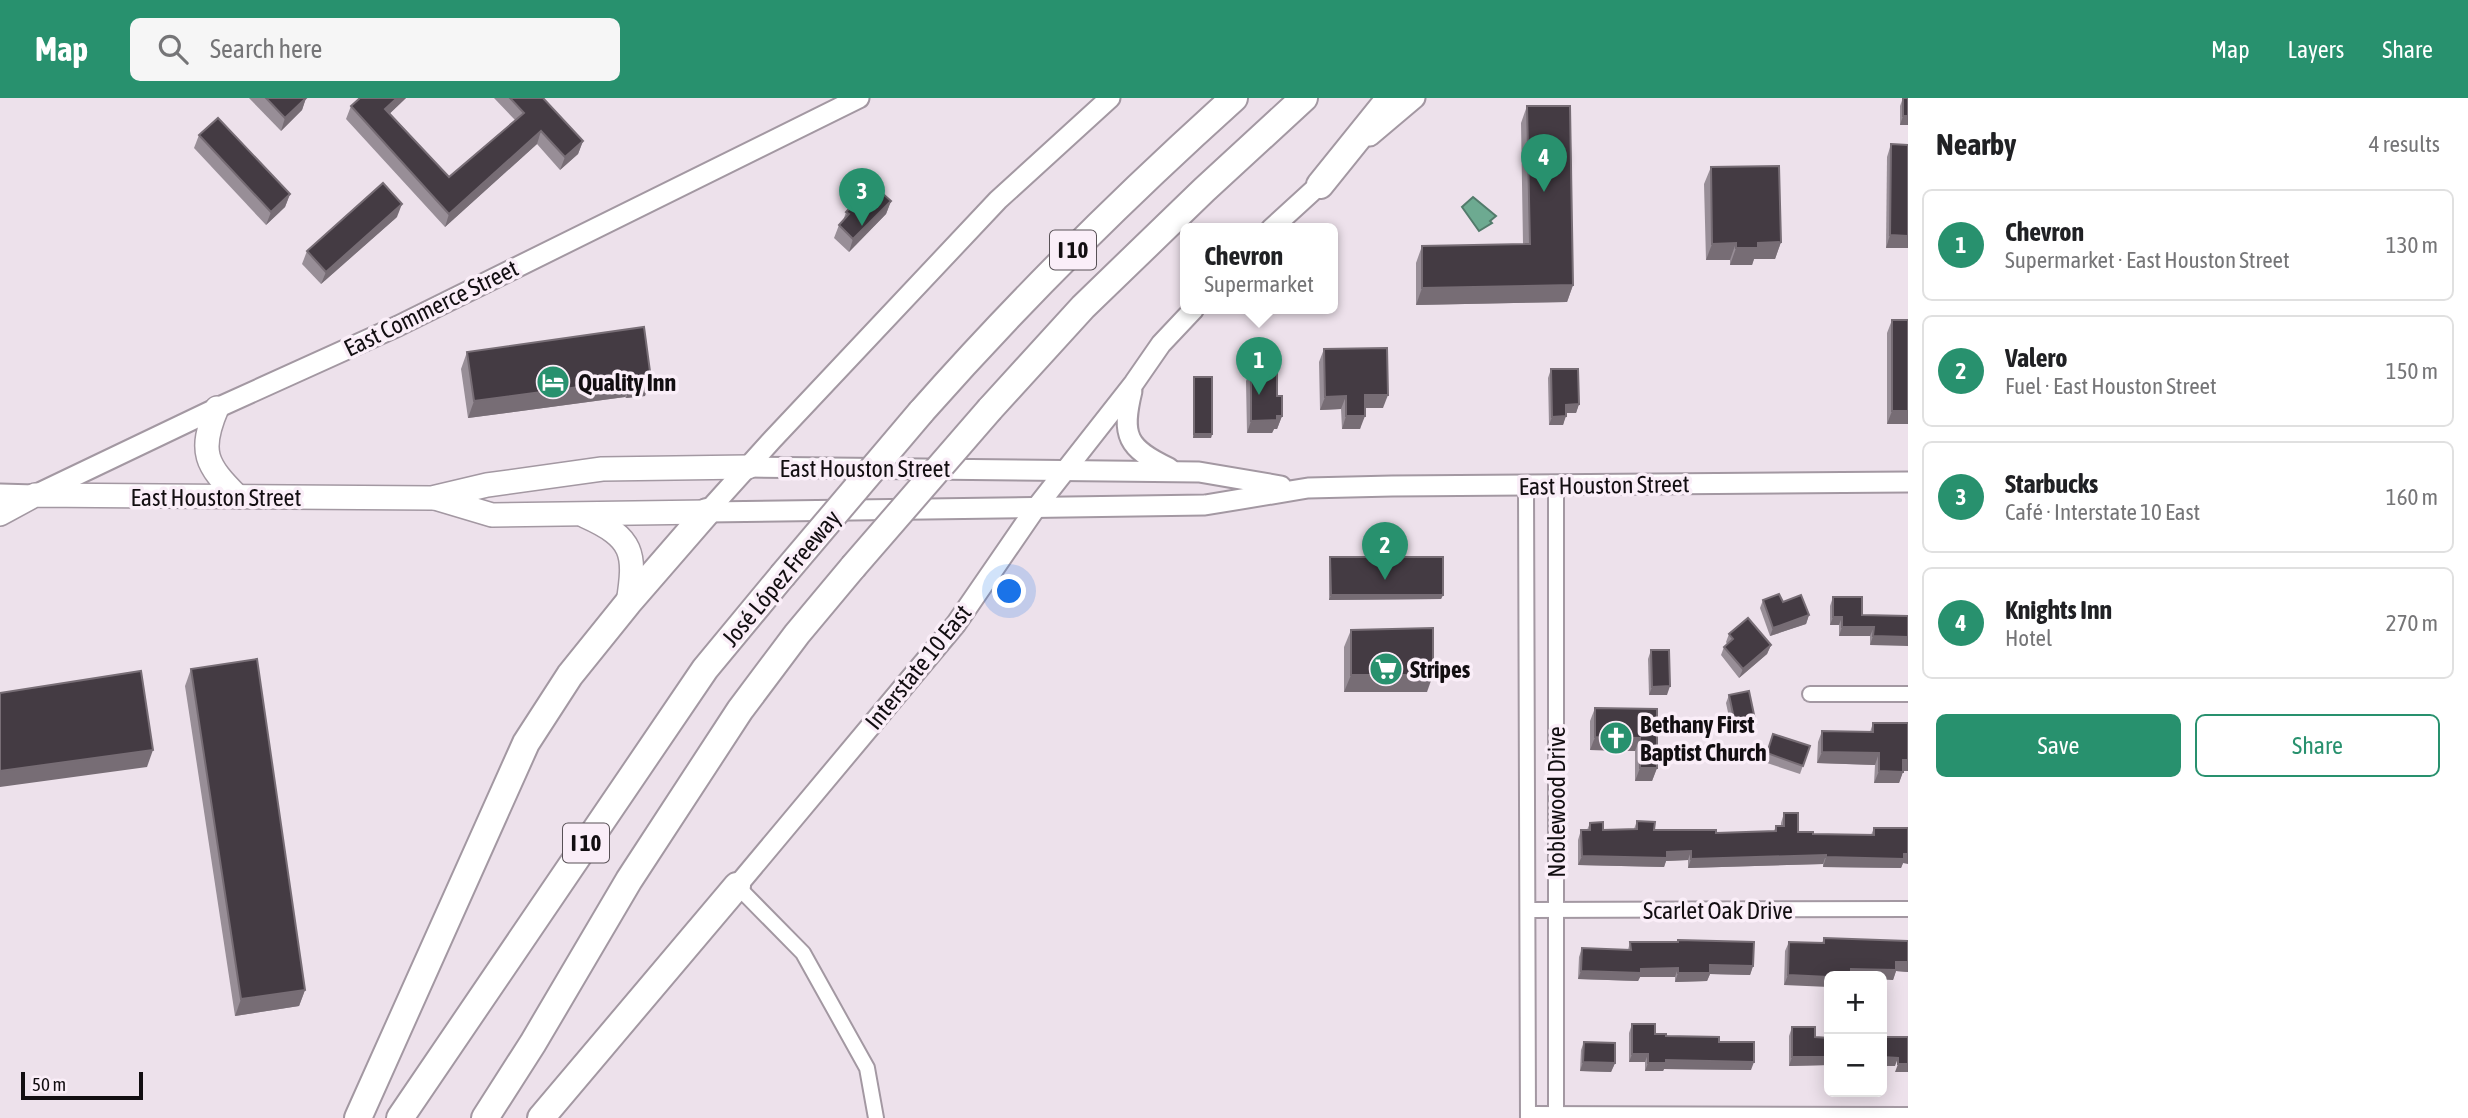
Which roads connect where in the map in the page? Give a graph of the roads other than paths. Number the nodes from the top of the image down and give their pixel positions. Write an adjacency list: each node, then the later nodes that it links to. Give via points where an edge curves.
1 (859, 98): 11 (main road, East Commerce Street, via 398,326)
2 (1110, 98): 12 (main road, via 999,200)
3 (1234, 98): 38 (highway, José López Freeway / I 10, bridge, via 1149,174 991,332 705,669)
4 (1304, 98): 39 (highway, José López Freeway / I 10, bridge, via 1083,307 797,634 740,710 629,880)
5 (1390, 98): 7 (highway)
6 (1415, 98): 7 (main road)
7 (1320, 185): 8 (main road)
8 (1278, 223)
9 (1189, 314): 10 (main road, Interstate 10 East)
10 (1134, 383): 13 (main road, Interstate 10 East); 14 (main road, via 1127,422 1133,445 1145,457)
11 (217, 408): 20 (main road, East Commerce Street); 21 (main road, via 208,429 210,464)
12 (748, 467): 13 (main road, East Houston Street); 22 (main road, East Houston Street, via 602,469 487,485); 24 (main road)
13 (1068, 469): 14 (main road, East Houston Street); 23 (main road, Interstate 10 East)
14 (1176, 472): 18 (main road, East Houston Street)
15 (1908, 482): 17 (main road, East Houston Street)
16 (1526, 486): 17 (main road, East Houston Street); 18 (main road, East Houston Street); 32 (street, Noblewood Drive)
17 (1556, 486): 33 (street, Noblewood Drive)
18 (1300, 489): 23 (main road, East Houston Street, via 1205,505)
19 (0, 494): 20 (main road, East Houston Street)
20 (35, 495): 21 (main road, East Houston Street); 25 (main road, East Commerce Street)
21 (238, 497): 22 (main road, East Houston Street)
22 (432, 498): 26 (main road, East Houston Street, via 492,515)
23 (1035, 509): 24 (main road, East Houston Street); 30 (main road, Interstate 10 East, via 956,624)
24 (707, 512): 26 (main road, East Houston Street); 27 (highway)
25 (0, 514)
26 (582, 515): 27 (main road, via 607,526 629,549 633,564)
27 (628, 603): 37 (highway, via 570,675 526,743)
28 (1810, 694): 29 (street)
29 (1908, 694)
30 (737, 886): 40 (highway); 41 (street, via 803,953 867,1068)
31 (1908, 909): 33 (street, Scarlet Oak Drive)
32 (1528, 910): 33 (street, Scarlet Oak Drive); 35 (street, Noblewood Drive)
33 (1555, 910): 36 (street, Noblewood Drive)
34 (1908, 1115): 36 (street)
35 (1528, 1116): 36 (street)
36 (1556, 1116)
37 (358, 1118)
38 (400, 1118)
39 (485, 1118)
40 (541, 1118)
41 (876, 1118)

